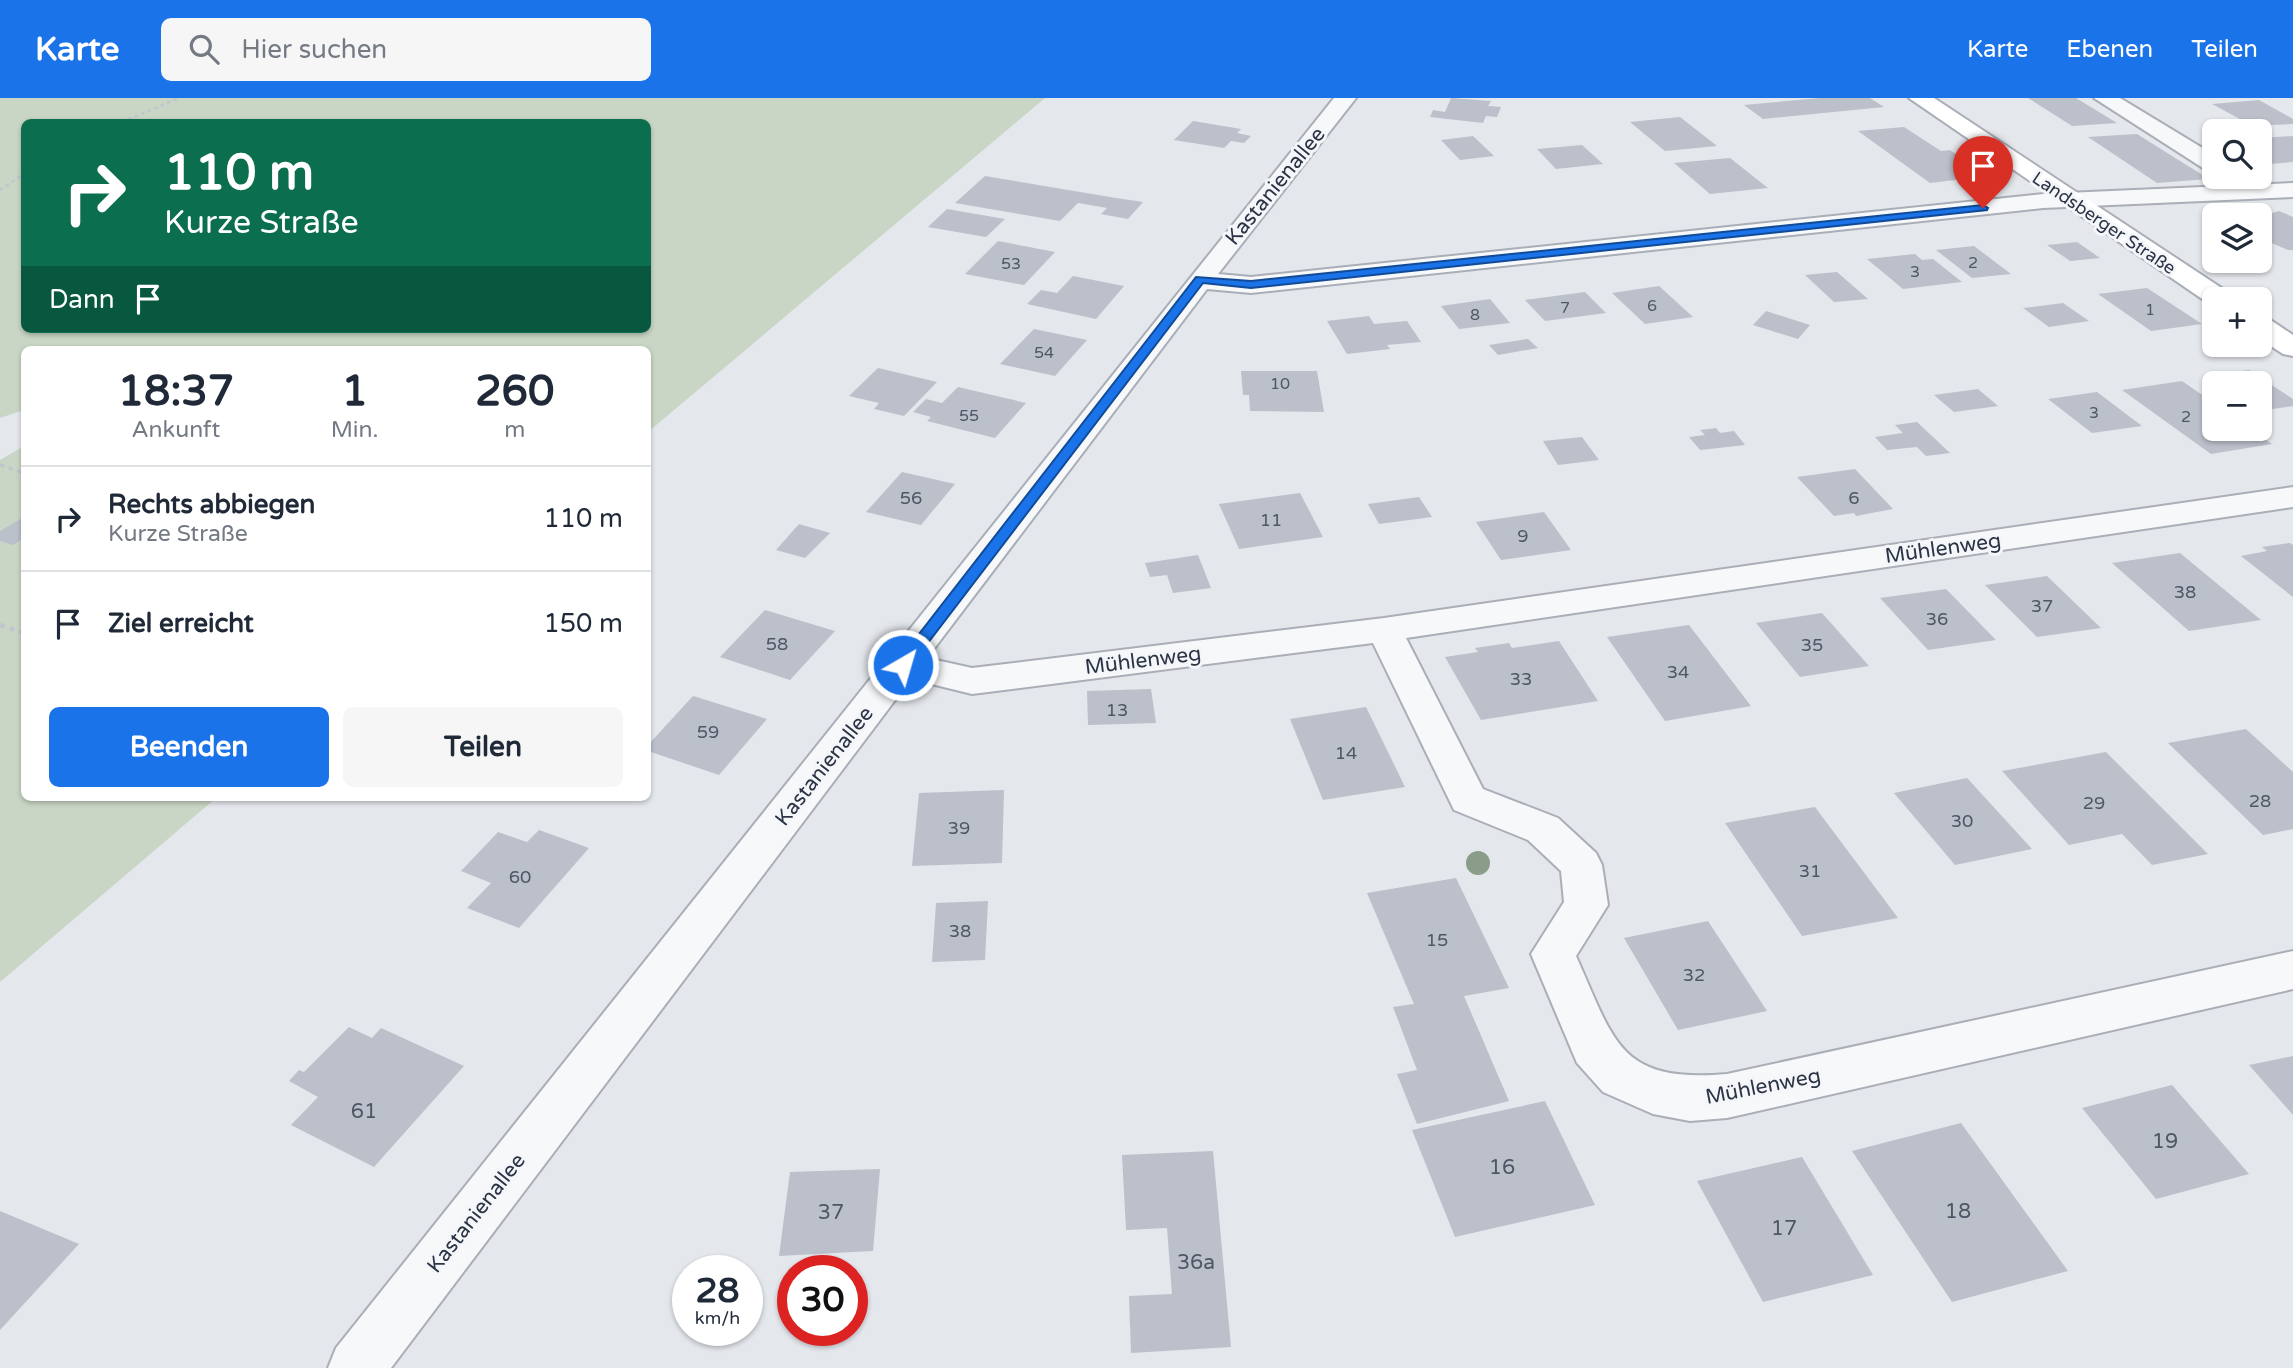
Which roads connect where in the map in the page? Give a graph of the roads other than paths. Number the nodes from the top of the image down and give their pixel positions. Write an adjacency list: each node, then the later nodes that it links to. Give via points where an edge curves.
1 (1345, 98): 9 (street, Kastanienallee)
2 (1920, 98): 8 (main road, Landsberger Straße)
3 (2105, 98): 4 (street)
4 (2202, 158)
5 (2251, 189): 7 (street)
6 (2293, 190): 7 (street)
7 (2256, 192): 8 (street)
8 (2069, 199): 9 (street, via 1251,285); 10 (main road, Landsberger Straße)
9 (1200, 280): 15 (street, Kastanienallee)
10 (2202, 287)
11 (2272, 334): 12 (main road)
12 (2293, 348)
13 (2293, 497): 14 (street, Mühlenweg)
14 (1384, 630): 15 (street, Mühlenweg, via 972,681); 16 (street, Mühlenweg, via 1468,799 1544,829 1581,865 1586,905 1553,954 1594,1049 1620,1077 1653,1093 1690,1099 1727,1096)
15 (903, 665): 17 (street, Kastanienallee)
16 (2293, 970)
17 (356, 1368)

